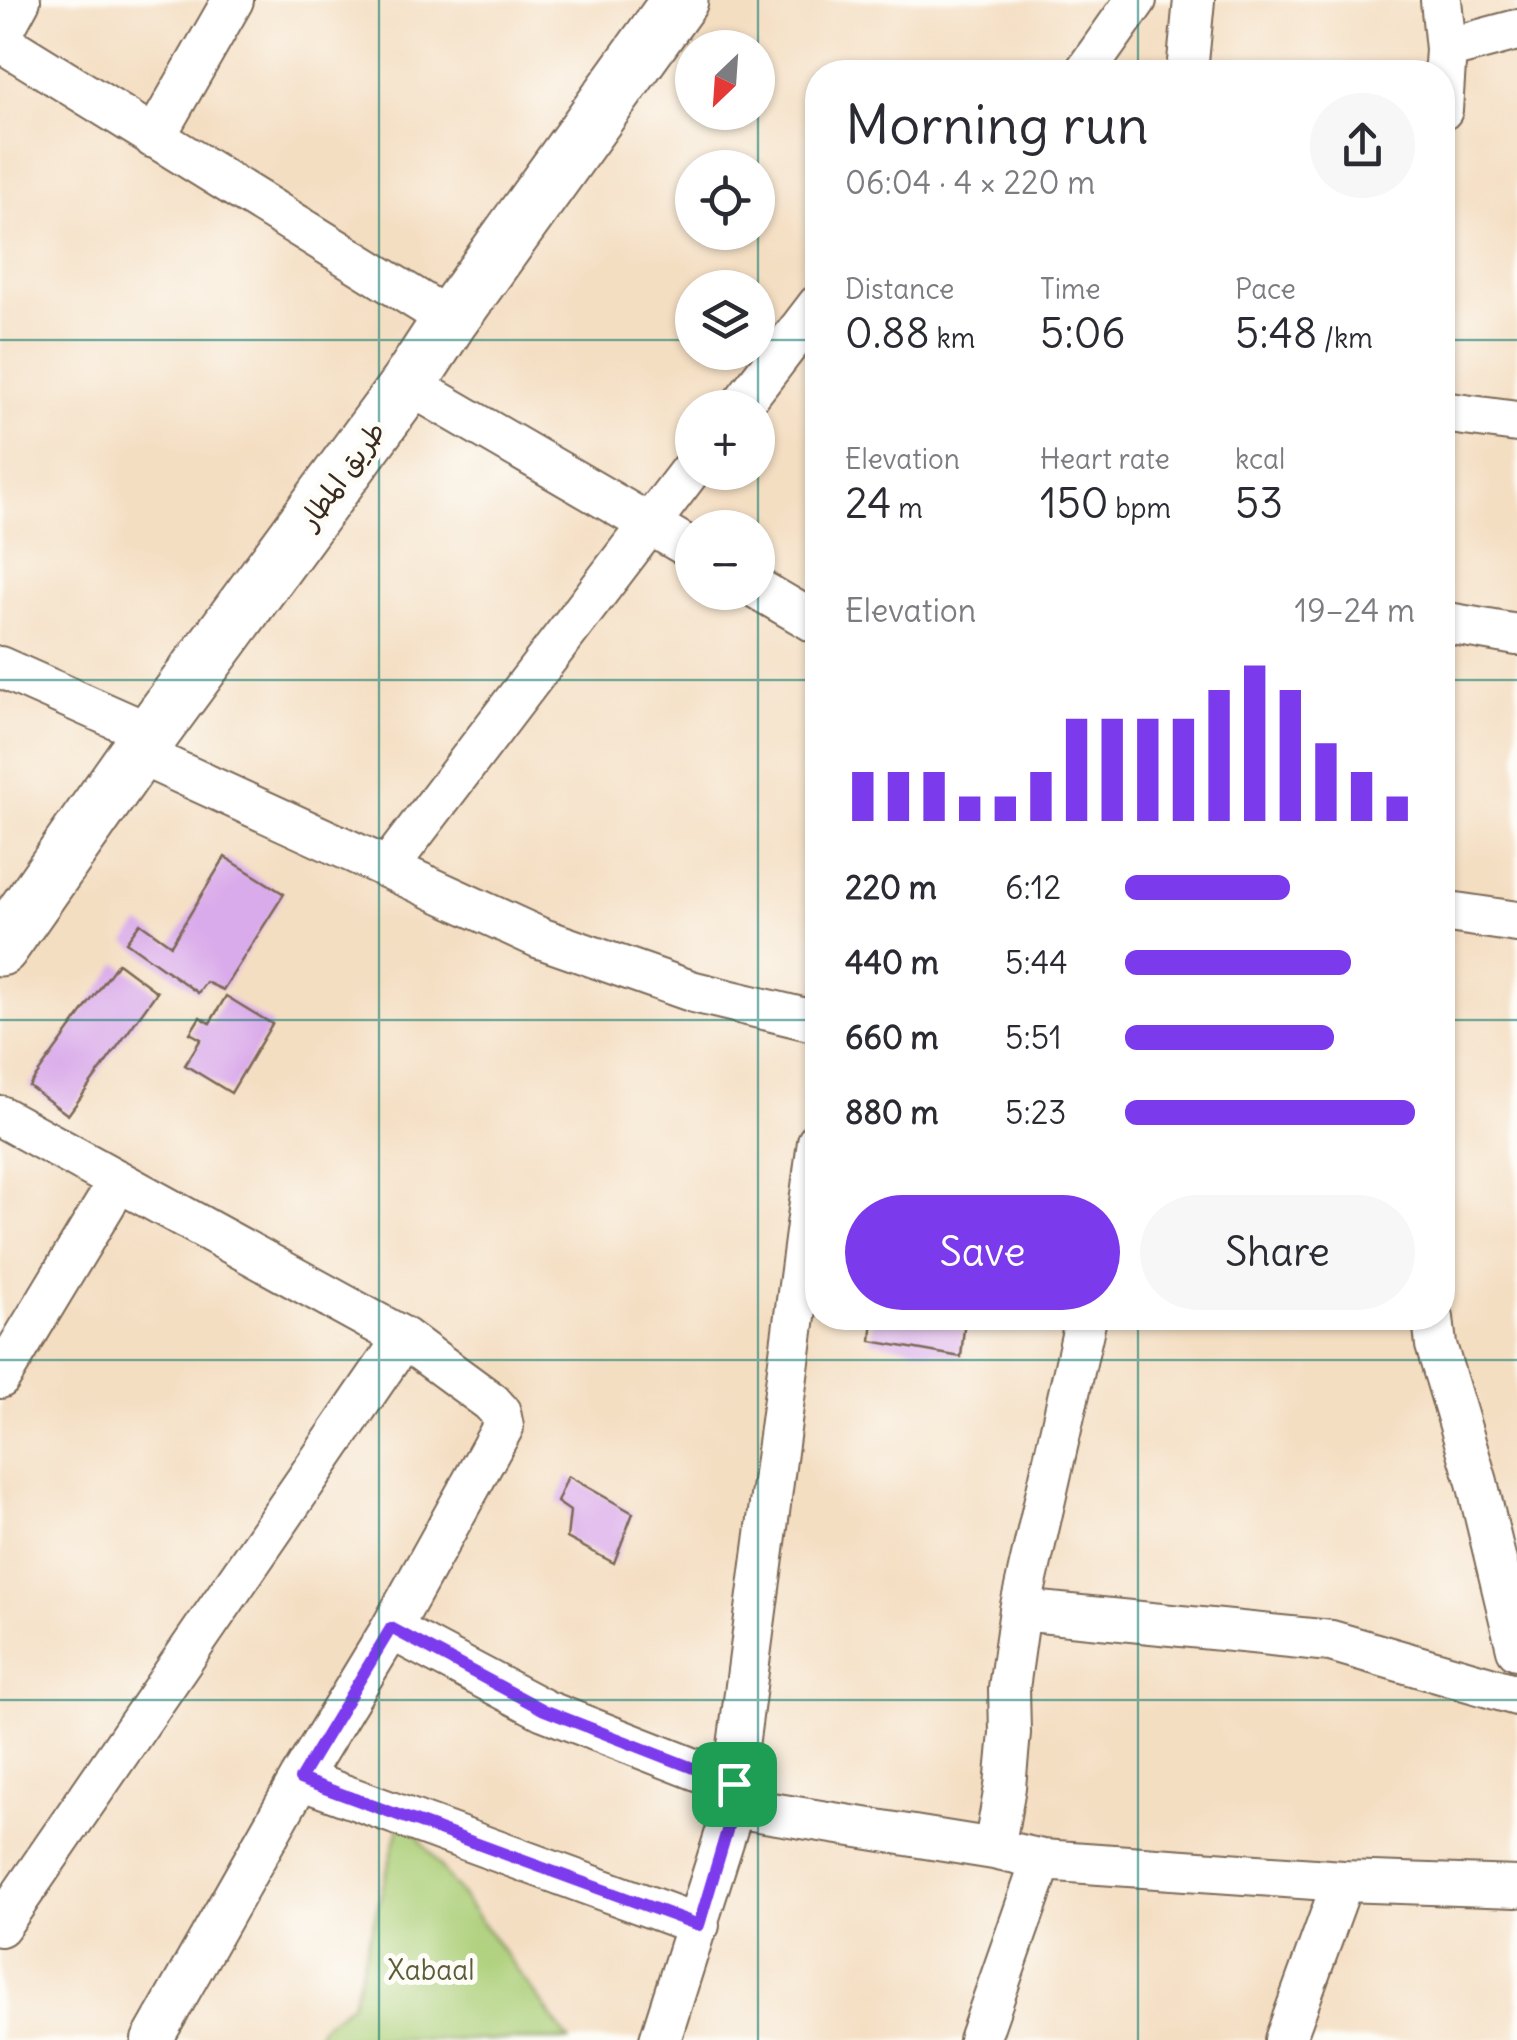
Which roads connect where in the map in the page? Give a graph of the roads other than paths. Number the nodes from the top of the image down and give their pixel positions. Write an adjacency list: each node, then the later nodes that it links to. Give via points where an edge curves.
1 (20, 0): 8 (street)
2 (234, 0): 13 (street)
3 (680, 0): 14 (main road, طريق المطار)
4 (1136, 0): 10 (street)
5 (1194, 0): 11 (street)
6 (1440, 0): 9 (street)
7 (1517, 30): 9 (street)
8 (0, 39): 13 (street)
9 (1446, 50): 12 (street)
10 (1094, 60)
11 (1188, 60)
12 (1445, 60)
13 (154, 138): 14 (street)
14 (450, 320): 16 (main road, طريق المطار)
15 (805, 323): 17 (street)
16 (408, 384): 21 (street); 28 (main road, طريق المطار)
17 (753, 390)
18 (1455, 414): 19 (street)
19 (1517, 422)
20 (675, 490): 21 (street)
21 (650, 523): 22 (street); 29 (street)
22 (675, 538)
23 (775, 598): 24 (street)
24 (805, 616)
25 (1455, 624): 26 (street)
26 (1517, 635)
27 (0, 666): 28 (street)
28 (144, 743): 29 (street); 32 (main road, طريق المطار)
29 (388, 867): 33 (street, via 540,938 694,992)
30 (1455, 913): 31 (street)
31 (1517, 922)
32 (0, 948)
33 (805, 1019)
34 (0, 1116): 35 (street)
35 (119, 1181): 39 (street); 40 (street)
36 (805, 1243): 46 (street)
37 (1083, 1330): 41 (street)
38 (1434, 1330): 43 (street)
39 (404, 1338): 42 (street, via 491,1402 503,1427); 52 (street)
40 (0, 1378)
41 (1020, 1610): 44 (street, via 1331,1642); 47 (street)
42 (391, 1628): 45 (street); 46 (street, via 544,1710)
43 (1517, 1649)
44 (1517, 1695)
45 (300, 1779): 51 (street); 53 (street)
46 (734, 1796): 47 (street); 51 (street)
47 (994, 1849): 48 (street)
48 (1042, 1860): 49 (street); 55 (street)
49 (1343, 1881): 50 (street); 56 (street)
50 (1517, 1887)
51 (699, 1925): 54 (street)
52 (0, 1926)
53 (152, 2040)
54 (660, 2040)
55 (979, 2040)
56 (1285, 2040)

